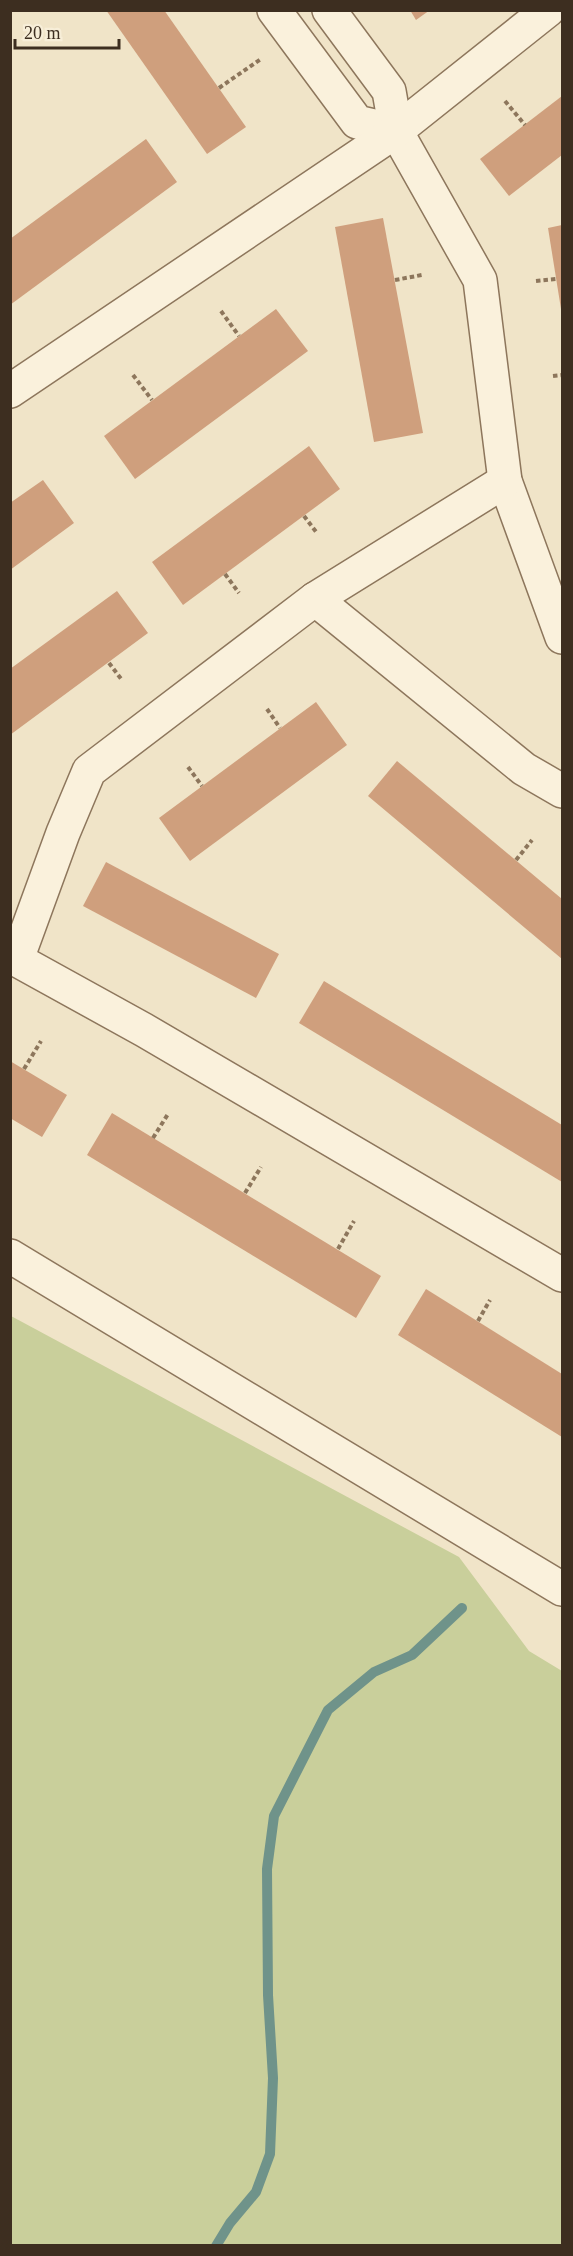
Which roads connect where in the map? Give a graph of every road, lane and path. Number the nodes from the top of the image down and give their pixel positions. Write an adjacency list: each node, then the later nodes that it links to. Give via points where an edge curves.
1 (274, 10): 8 (lane, via 357,122)
2 (329, 10): 8 (lane, via 389,91)
3 (548, 10): 8 (lane)
4 (261, 59): 5 (path)
5 (219, 88)
6 (505, 101): 7 (path)
7 (525, 125)
8 (396, 131): 18 (lane); 20 (lane, via 480,280)
9 (422, 275): 11 (path)
10 (556, 279): 12 (path)
11 (395, 280)
12 (536, 281)
13 (221, 311): 14 (path)
14 (239, 336)
15 (134, 375): 19 (path)
16 (562, 375): 17 (path)
17 (553, 376)
18 (10, 391)
19 (152, 400)
20 (505, 481): 25 (lane); 26 (lane)
21 (304, 516): 22 (path)
22 (317, 533)
23 (225, 574): 24 (path)
24 (239, 593)
25 (315, 599): 33 (lane, via 524,769); 36 (lane, via 89,771)
26 (562, 637)
27 (109, 663): 28 (path)
28 (122, 680)
29 (267, 709): 30 (path)
30 (280, 728)
31 (188, 766): 32 (path)
32 (202, 786)
33 (562, 791)
34 (532, 840): 35 (path)
35 (516, 860)
36 (14, 957): 46 (lane)
37 (41, 1041): 38 (path)
38 (24, 1069)
39 (168, 1114): 40 (path)
40 (153, 1138)
41 (261, 1167): 42 (path)
42 (245, 1193)
43 (354, 1221): 44 (path)
44 (338, 1249)
45 (10, 1256): 49 (lane)
46 (562, 1275)
47 (490, 1300): 48 (path)
48 (478, 1321)
49 (562, 1589)

